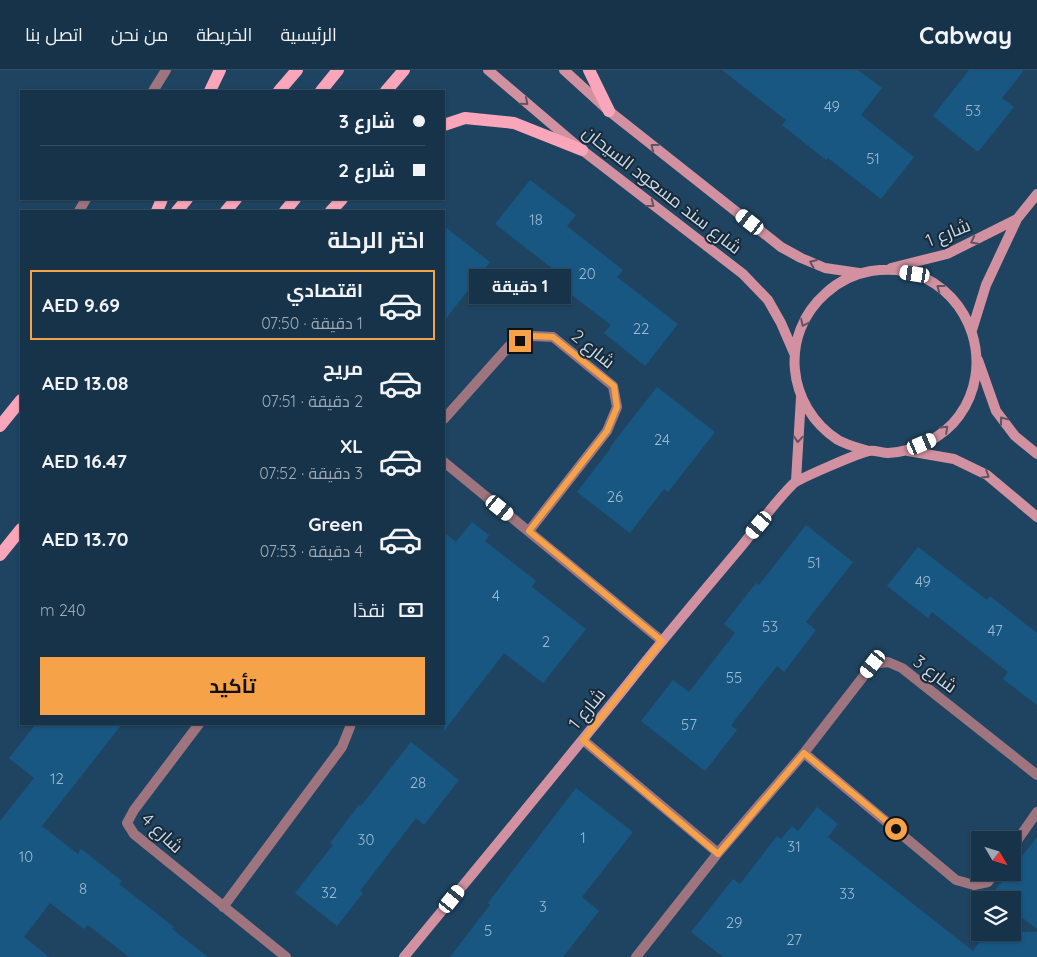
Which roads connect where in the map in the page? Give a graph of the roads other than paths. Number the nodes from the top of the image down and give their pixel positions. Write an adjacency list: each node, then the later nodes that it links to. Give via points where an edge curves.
1 (166, 70): 9 (street)
2 (220, 70): 10 (main road)
3 (296, 70): 11 (main road)
4 (338, 70): 12 (main road)
5 (404, 70): 13 (main road)
6 (488, 70): 16 (main road, شارع سند مسعود السيحان, one-way to 16)
7 (564, 70): 14 (main road, شارع سند مسعود السيحان)
8 (589, 70): 14 (main road)
9 (154, 90)
10 (210, 90)
11 (279, 90)
12 (322, 90)
13 (387, 90)
14 (610, 111): 28 (main road, شارع سند مسعود السيحان, one-way to 14, via 826,268 781,246)
15 (445, 125): 16 (main road, via 465,118 514,124)
16 (582, 150): 30 (main road, شارع سند مسعود السيحان, one-way to 30, via 743,274 768,300)
17 (1037, 194): 26 (main road, شارع 1)
18 (186, 200): 22 (main road)
19 (235, 200): 23 (main road)
20 (294, 200): 24 (main road)
21 (341, 200): 25 (main road)
22 (178, 210)
23 (227, 210)
24 (286, 210)
25 (332, 210)
26 (1018, 219): 27 (main road, شارع 1, one-way to 27, via 947,254); 29 (main road, شارع 1, via 986,285)
27 (888, 269): 28 (main road); 29 (main road, one-way to 27, via 959,305 940,286 915,274)
28 (860, 273): 30 (main road, one-way to 30, via 835,284 815,303 801,326)
29 (972, 330): 31 (main road)
30 (794, 353): 32 (main road, via 795,376)
31 (977, 357): 36 (main road, one-way to 31, via 936,438 959,416 973,388); 38 (main road, one-way to 31, via 1015,436 996,411)
32 (801, 397): 37 (main road, via 817,422 840,441); 40 (main road, one-way to 40)
33 (20, 401): 35 (main road)
34 (445, 418): 43 (street, شارع 2, via 509,346 531,336 553,337 614,386 617,407 607,431)
35 (0, 426)
36 (907, 450): 37 (main road, via 888,453); 41 (main road, one-way to 41, via 954,459 987,474)
37 (868, 451): 40 (main road, شارع 1)
38 (1037, 454)
39 (445, 463): 43 (street)
40 (796, 481): 45 (main road, شارع 1)
41 (1037, 516)
42 (20, 530): 44 (main road)
43 (529, 531): 45 (street)
44 (0, 555)
45 (662, 641): 48 (main road, شارع 1)
46 (198, 725): 55 (street, شارع 4, via 126,823 134,834)
47 (350, 725): 55 (street, via 342,747)
48 (583, 740): 53 (street); 58 (main road, شارع 1)
49 (804, 753): 50 (street, شارع 3, via 873,664 888,662 902,668); 53 (street, شارع 3); 54 (street, via 956,880 974,885)
50 (1037, 775)
51 (1037, 812): 52 (street)
52 (1021, 835)
53 (718, 854): 56 (street, شارع 3)
54 (989, 881)
55 (223, 907): 57 (street, شارع 4)
56 (638, 956)
57 (286, 957)
58 (404, 957)

